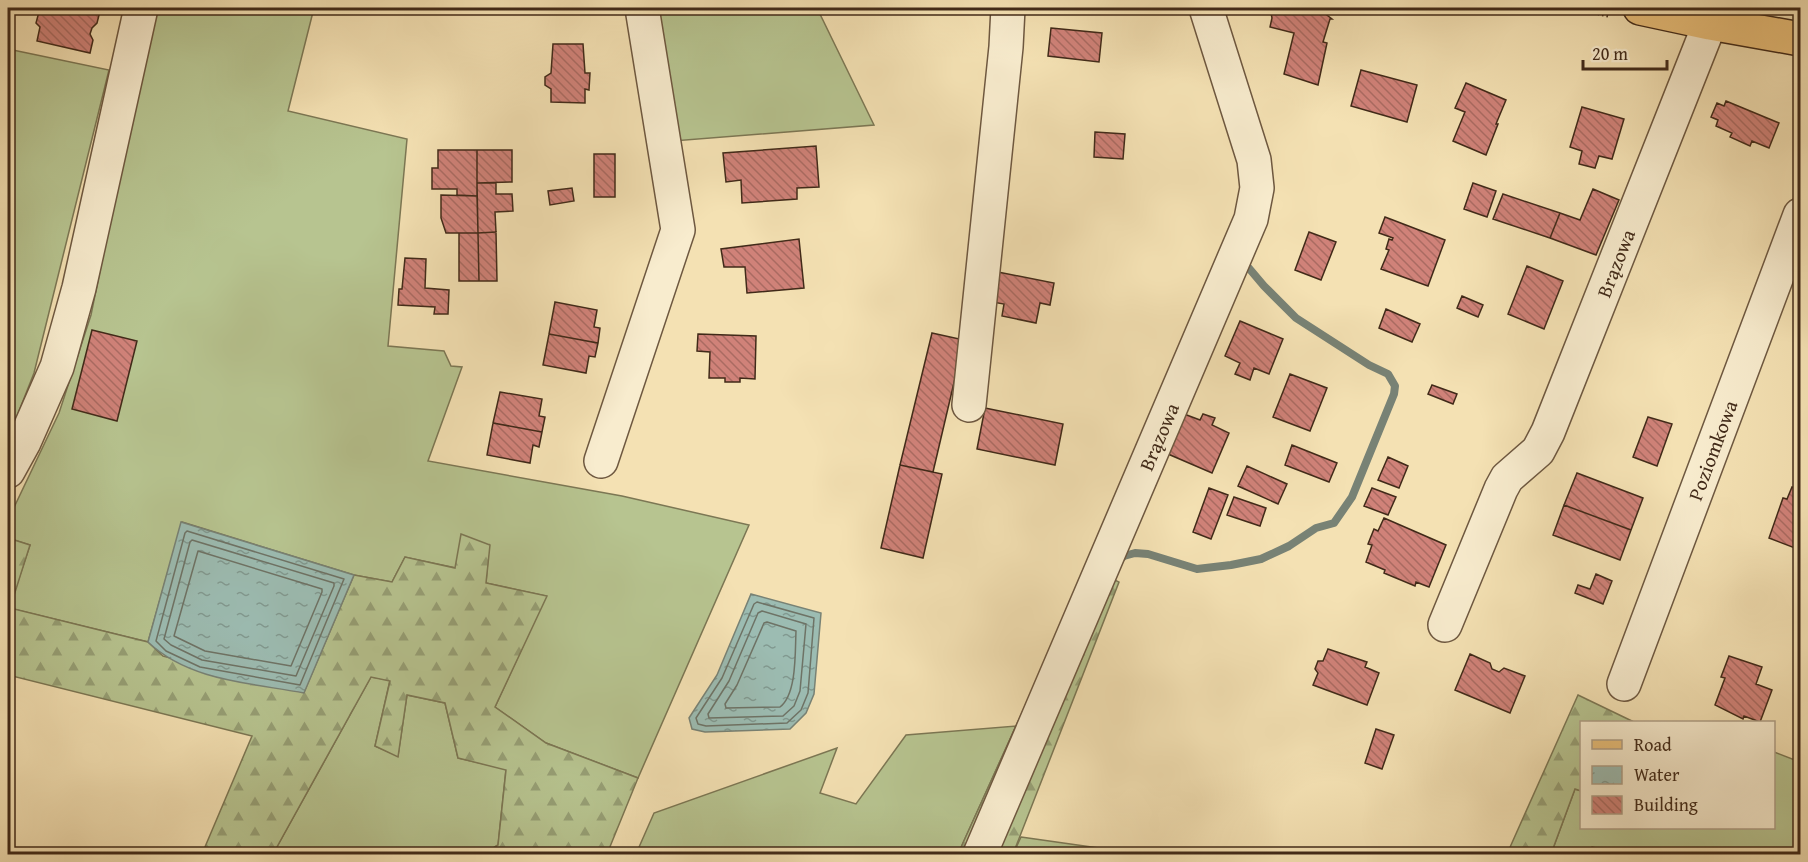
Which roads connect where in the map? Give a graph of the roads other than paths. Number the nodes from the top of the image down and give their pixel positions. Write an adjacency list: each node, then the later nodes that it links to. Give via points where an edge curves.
1 (141, 8): 11 (street, via 79,288 57,367)
2 (642, 8): 10 (street, via 678,230)
3 (1008, 8): 9 (street)
4 (1206, 8): 14 (street, Brązowa, via 1254,160 1254,207 1239,251)
5 (1640, 8): 6 (main road)
6 (1710, 23): 7 (main road); 12 (street, Brązowa, via 1548,432 1538,452 1507,478 1501,489)
7 (1800, 39)
8 (1800, 215): 13 (street, Poziomkowa)
9 (969, 405)
10 (601, 461)
11 (8, 471)
12 (1445, 625)
13 (1624, 684)
14 (980, 855)

